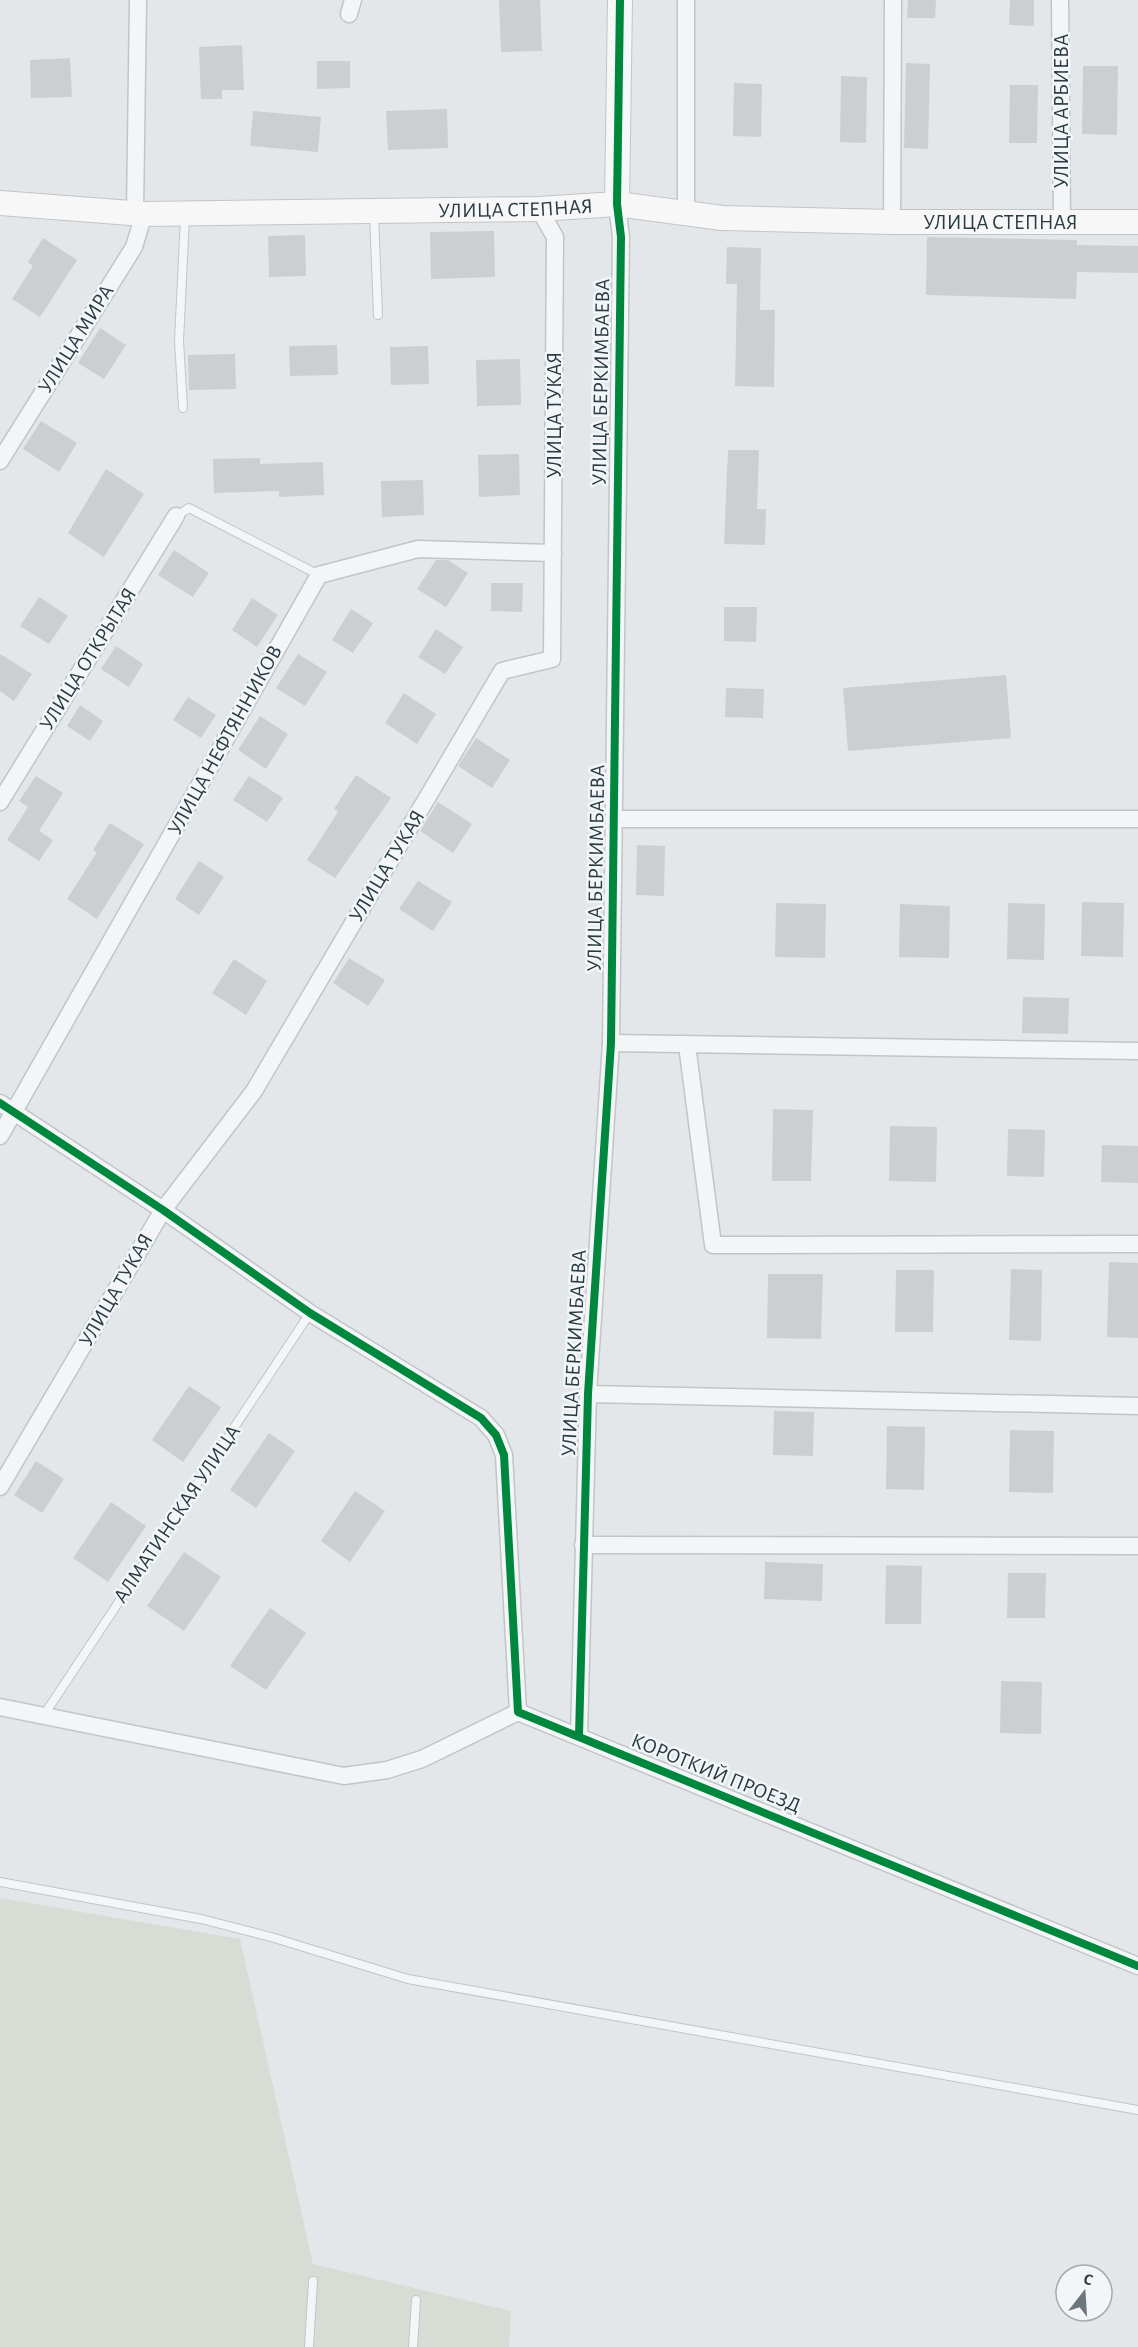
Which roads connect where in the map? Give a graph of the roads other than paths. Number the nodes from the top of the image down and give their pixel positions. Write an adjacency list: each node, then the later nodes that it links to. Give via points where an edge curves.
1 (138, 0): 10 (street, УЛИЦА МИРА)
2 (620, 0): 7 (street, УЛИЦА БЕРКИМБАЕВА)
3 (686, 0): 12 (street)
4 (893, 0): 13 (street)
5 (1060, 0): 15 (street, УЛИЦА АРБИЕВА)
6 (0, 203): 10 (street, УЛИЦА СТЕПНАЯ)
7 (618, 204): 8 (street, УЛИЦА СТЕПНАЯ); 12 (street, УЛИЦА СТЕПНАЯ); 23 (street, УЛИЦА БЕРКИМБАЕВА, via 621,237)
8 (540, 209): 9 (street, УЛИЦА СТЕПНАЯ); 20 (street, УЛИЦА ТУКАЯ, via 555,237)
9 (374, 211): 11 (street, УЛИЦА СТЕПНАЯ); 16 (lane)
10 (139, 213): 11 (street, УЛИЦА СТЕПНАЯ); 18 (street, УЛИЦА МИРА, via 134,247)
11 (185, 213): 17 (lane, via 178,341)
12 (686, 213): 13 (street, УЛИЦА СТЕПНАЯ, via 722,218)
13 (892, 222): 15 (street, УЛИЦА СТЕПНАЯ)
14 (1138, 222): 15 (street, УЛИЦА СТЕПНАЯ)
15 (1062, 223)
16 (378, 315)
17 (183, 408)
18 (0, 461)
19 (176, 516): 21 (lane, via 189,508); 22 (street, УЛИЦА ОТКРЫТАЯ)
20 (553, 553): 21 (street, via 418,549); 31 (street, УЛИЦА ТУКАЯ, via 552,660 502,671 254,1091)
21 (319, 575): 29 (street, УЛИЦА НЕФТЯННИКОВ)
22 (0, 802)
23 (615, 819): 24 (street); 25 (street, УЛИЦА БЕРКИМБАЕВА)
24 (1138, 819)
25 (611, 1044): 26 (street); 34 (street, УЛИЦА БЕРКИМБАЕВА)
26 (687, 1045): 27 (street); 32 (street, via 713,1245)
27 (1138, 1051)
28 (0, 1103): 29 (street)
29 (15, 1112): 30 (street, УЛИЦА НЕФТЯННИКОВ); 31 (street)
30 (0, 1136)
31 (163, 1210): 33 (street); 36 (street, УЛИЦА ТУКАЯ)
32 (1138, 1244)
33 (310, 1313): 40 (street, via 481,1418 496,1435 504,1455); 41 (lane, АЛМАТИНСКАЯ УЛИЦА)
34 (588, 1394): 35 (street); 37 (street, УЛИЦА БЕРКИМБАЕВА)
35 (1138, 1406)
36 (0, 1487)
37 (583, 1545): 38 (street); 42 (street, УЛИЦА БЕРКИМБАЕВА)
38 (1138, 1546)
39 (0, 1707): 41 (street)
40 (518, 1712): 41 (street, via 422,1759 387,1770 344,1776); 42 (street, КОРОТКИЙ ПРОЕЗД)
41 (44, 1715)
42 (579, 1736): 44 (street, КОРОТКИЙ ПРОЕЗД)
43 (0, 1882): 45 (lane, via 201,1919 408,1979)
44 (1138, 1966)
45 (1138, 2110)
46 (313, 2281): 48 (lane)
47 (416, 2300): 49 (lane)
48 (309, 2347)
49 (413, 2347)

